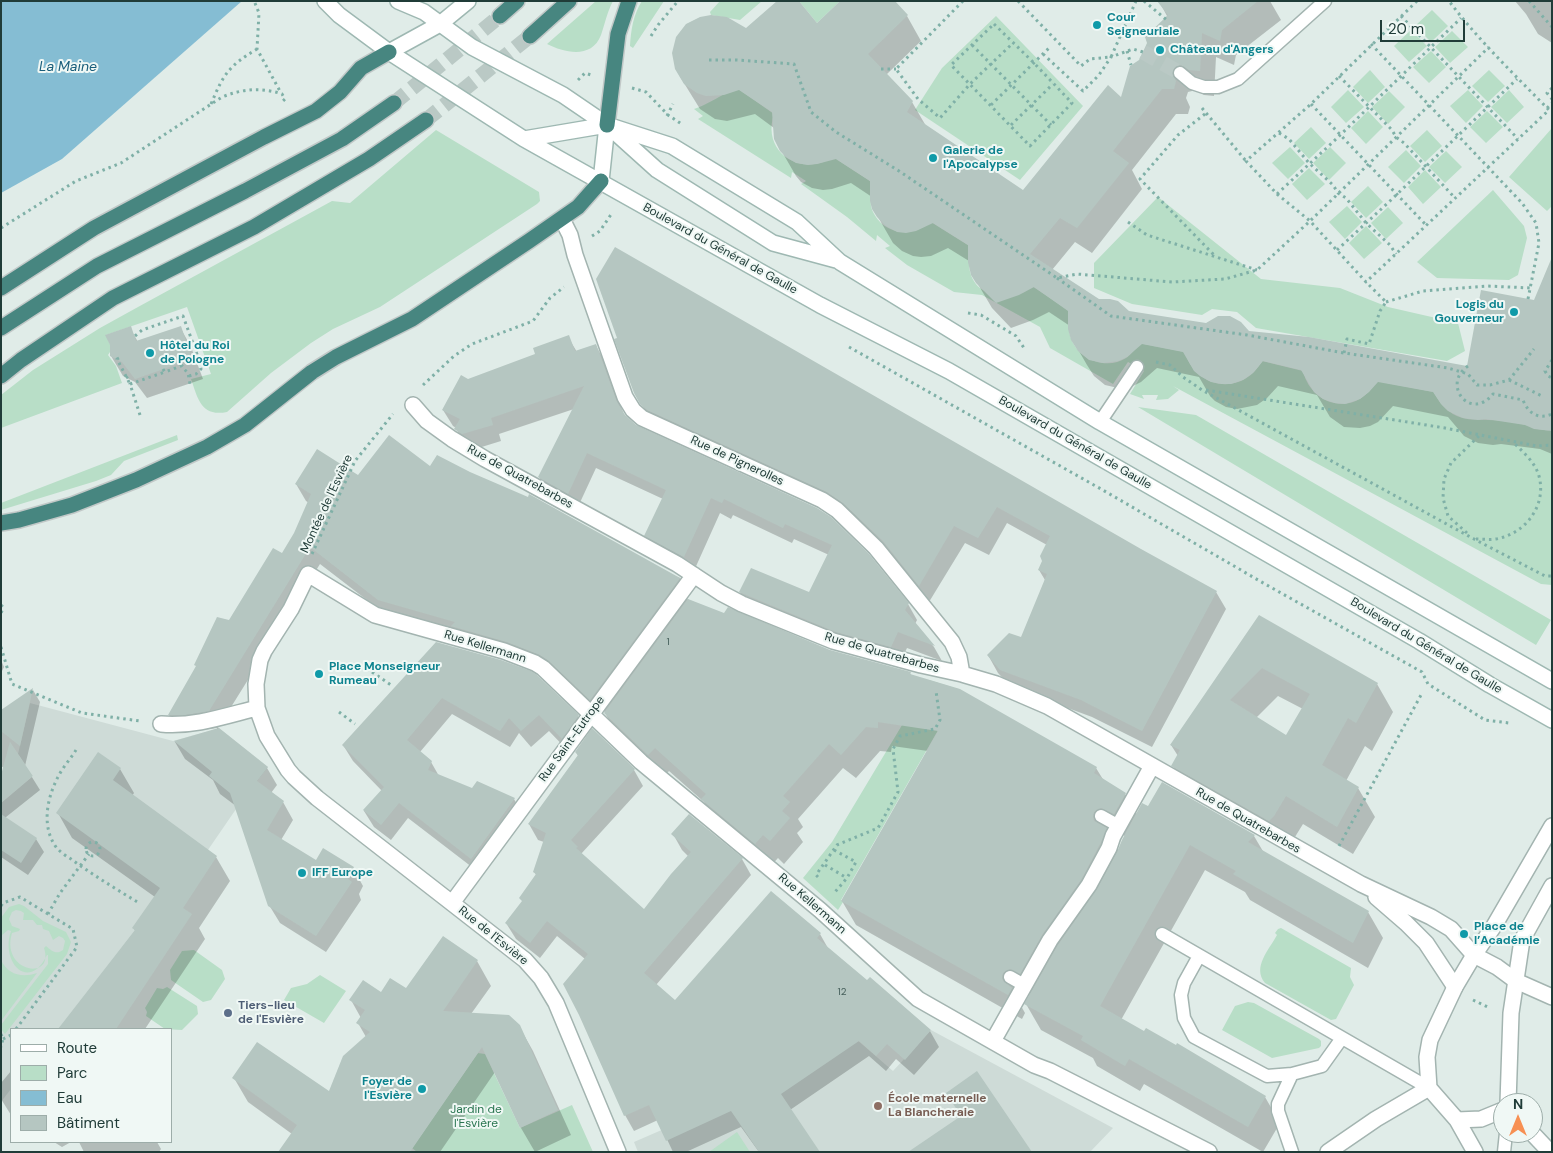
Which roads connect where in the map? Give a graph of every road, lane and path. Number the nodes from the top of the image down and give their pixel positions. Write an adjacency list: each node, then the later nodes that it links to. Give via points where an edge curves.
1 (325, 1): 32 (street, Boulevard du Général de Gaulle)
2 (468, 1): 21 (street)
3 (518, 1): 17 (highway)
4 (569, 1): 23 (highway)
5 (629, 1): 70 (highway, via 618,34)
6 (678, 1): 24 (path)
7 (963, 1): 42 (path)
8 (1018, 1): 36 (path, via 1081,66 1090,59)
9 (1136, 1): 36 (path)
10 (1144, 1): 20 (path)
11 (1325, 1): 48 (lane, via 1238,80 1218,87)
12 (1417, 1): 18 (path)
13 (1449, 1): 19 (path)
14 (1529, 1): 22 (path)
15 (255, 3): 31 (path, via 259,13)
16 (402, 3): 21 (street, via 424,12)
17 (500, 16)
18 (1402, 16): 26 (path); 28 (path)
19 (1461, 18): 28 (path); 30 (path)
20 (1168, 21)
21 (440, 24): 32 (street); 70 (street, via 472,47 564,95)
22 (1552, 27)
23 (530, 36)
24 (651, 36)
25 (1013, 43): 27 (path, via 994,24); 38 (path); 39 (path)
26 (1371, 44): 44 (path); 45 (path)
27 (972, 45): 39 (path); 49 (path, via 952,65)
28 (1431, 46): 45 (path); 46 (path)
29 (1050, 47): 35 (path)
30 (1489, 47): 46 (path); 47 (path)
31 (258, 49): 53 (path); 58 (path, via 234,64 222,78)
32 (389, 52): 77 (street, Boulevard du Général de Gaulle); 104 (highway, via 361,68 340,92 316,111 94,228)
33 (1127, 52): 34 (path, via 1133,49); 36 (path); 40 (path)
34 (1143, 52)
35 (1043, 54): 36 (path, via 1083,91); 38 (path)
36 (1111, 57)
37 (709, 60): 102 (path, via 794,64 811,112 836,132)
38 (1034, 63): 50 (path); 51 (path)
39 (991, 64): 49 (path); 51 (path)
40 (1132, 65)
41 (881, 69): 42 (path)
42 (896, 69): 49 (path, via 918,99 940,118)
43 (1180, 73): 48 (lane)
44 (1339, 76): 60 (path); 65 (path)
45 (1400, 76): 63 (path); 65 (path)
46 (1459, 76): 63 (path); 64 (path)
47 (1517, 78): 64 (path); 66 (path)
48 (1192, 83): 67 (path)
49 (970, 84): 61 (path)
50 (1053, 84): 62 (path); 71 (path, via 1072,103)
51 (1012, 85): 61 (path); 62 (path)
52 (1552, 88): 54 (path, via 1547,93)
53 (282, 94): 55 (path); 58 (path, via 248,89)
54 (1552, 98)
55 (285, 99)
56 (394, 103): 108 (highway, via 342,139 97,266)
57 (1552, 103): 66 (path)
58 (211, 104): 95 (path, via 121,163 76,181)
59 (673, 104): 68 (path)
60 (1311, 104): 73 (path); 74 (path)
61 (991, 105): 72 (path)
62 (1032, 105): 71 (path); 72 (path)
63 (1429, 106): 75 (path); 76 (path)
64 (1488, 106): 75 (path); 78 (path)
65 (1368, 107): 74 (path); 76 (path)
66 (1547, 108): 78 (path, via 1549,110)
67 (1205, 114): 79 (path); 98 (path, via 1178,135 1140,178)
68 (668, 115)
69 (426, 120): 121 (highway, via 369,159 254,227 113,298)
70 (608, 124): 77 (street); 84 (street); 99 (street, via 672,146 798,222); 99 (street, via 657,170 773,243)
71 (1051, 125): 72 (path, via 1030,146)
72 (1011, 126)
73 (1279, 133): 79 (path); 80 (path, via 1289,139)
74 (1339, 135): 80 (path); 81 (path)
75 (1457, 135): 82 (path); 83 (path)
76 (1396, 137): 81 (path); 82 (path)
77 (524, 139): 84 (street, Boulevard du Général de Gaulle)
78 (1518, 139): 83 (path)
79 (1246, 161): 86 (path)
80 (1309, 163): 85 (path); 86 (path)
81 (1367, 164): 85 (path); 87 (path)
82 (1425, 167): 87 (path); 88 (path)
83 (1488, 167): 88 (path); 105 (path, via 1536,223 1539,244)
84 (601, 181): 89 (path, via 612,212); 90 (highway, via 578,207); 158 (street, Boulevard du Général de Gaulle, via 820,305 949,370)
85 (1338, 193): 91 (path); 93 (path)
86 (1277, 194): 91 (path)
87 (1396, 194): 93 (path); 94 (path)
88 (1455, 198): 94 (path)
89 (620, 216)
90 (562, 219): 101 (street, Rue de Pignerolles); 141 (highway, via 412,319 312,372 245,425 207,447 72,505)
91 (1310, 221): 96 (path); 100 (path)
92 (1128, 222): 98 (path, via 1147,235)
93 (1366, 223): 96 (path); 97 (path)
94 (1426, 226): 97 (path)
95 (1, 228)
96 (1336, 250): 103 (path)
97 (1396, 254): 103 (path)
98 (1215, 256): 100 (path)
99 (840, 262): 137 (street)
100 (1258, 270): 102 (path, via 1225,279 1172,282 1077,274)
101 (581, 273): 129 (path, via 550,298 533,321 472,344); 150 (street, Rue de Pignerolles, via 633,410 642,418 822,500 837,510 876,548 952,642)
102 (1056, 278): 112 (path, via 1111,316)
103 (1366, 282): 107 (path)
104 (1, 288)
105 (1530, 288): 106 (path); 107 (path, via 1488,286 1423,291)
106 (1528, 299)
107 (1386, 302): 112 (path, via 1369,344 1348,339)
108 (1, 328)
109 (135, 336): 113 (path, via 142,330 183,316)
110 (841, 343): 158 (path, via 1422,672 1428,684 1485,720 1511,723)
111 (1534, 349): 125 (path)
112 (1344, 352): 119 (path)
113 (198, 357): 116 (path); 122 (path, via 201,369)
114 (119, 358): 123 (path)
115 (1552, 360): 124 (path, via 1546,370)
116 (181, 366): 122 (path); 127 (path)
117 (1468, 366): 119 (path)
118 (1137, 367): 131 (path, via 1142,359 1170,365); 137 (lane)
119 (1460, 372): 125 (path, via 1468,374 1477,385); 135 (path, via 1456,388 1465,401 1480,404 1493,394 1523,400 1526,408 1538,416)
120 (131, 374): 123 (path)
121 (1, 376)
122 (189, 376): 128 (path)
123 (126, 378): 127 (path)
124 (1552, 378)
125 (1510, 380): 130 (path)
126 (1527, 383): 130 (path)
127 (130, 384): 136 (path)
128 (190, 384)
129 (421, 386)
130 (1524, 387): 132 (path)
131 (1202, 390): 138 (path); 142 (path)
132 (1544, 397)
133 (413, 405): 144 (street, Rue de Quatrebarbes, via 452,439 485,459)
134 (398, 408): 143 (path, Montée de l'Esvière, via 354,461 310,558)
135 (1552, 414)
136 (140, 415)
137 (1100, 422): 151 (street)
138 (1480, 436): 139 (path); 142 (path, via 1451,463 1443,489 1448,516)
139 (1513, 442): 140 (path); 142 (path, via 1528,457 1539,476 1537,508 1526,524 1510,535)
140 (1552, 445)
141 (1, 523)
142 (1474, 539): 145 (path, via 1545,576)
143 (308, 574): 155 (street, via 260,660); 157 (street, Rue Kellermann, via 375,615 504,651 535,663)
144 (694, 575): 150 (street, Rue de Quatrebarbes, via 742,604 833,641); 157 (street, Rue Saint-Eutrope)
145 (1552, 576)
146 (1, 605): 147 (path)
147 (1, 614)
148 (1, 647): 159 (path, via 12,684 82,713)
149 (372, 672): 153 (path)
150 (962, 674): 162 (street, Rue de Quatrebarbes, via 996,684 1047,706)
151 (1552, 681)
152 (935, 682): 166 (path, via 940,720 935,729 900,736 893,749 898,792 878,828 837,845)
153 (391, 685)
154 (1421, 695): 170 (path)
155 (257, 708): 159 (street, via 178,726); 179 (street, Rue de l'Esvière, via 267,736 294,777)
156 (339, 712): 160 (path)
157 (590, 714): 179 (street, Rue Saint-Eutrope); 197 (street, Rue Kellermann, via 641,762 820,910 918,999)
158 (1543, 715)
159 (161, 724)
160 (355, 724)
161 (76, 750): 169 (path, via 58,776 49,799 47,823 57,849)
162 (1152, 766): 164 (street); 170 (street, Rue de Quatrebarbes)
163 (1101, 816): 164 (lane)
164 (1119, 826): 187 (street, via 1089,885 1050,940)
165 (1552, 826): 183 (street)
166 (834, 850): 168 (path); 171 (path, via 856,862)
167 (89, 854): 167 (path, via 86,845 96,843 99,853 96,856); 169 (path)
168 (825, 864): 171 (path); 172 (path, via 816,875)
169 (80, 866): 178 (path); 181 (path)
170 (1328, 866): 173 (street, Rue de Quatrebarbes)
171 (847, 878): 176 (path)
172 (823, 881)
173 (1361, 884): 183 (street, Rue de Quatrebarbes, via 1451,929); 188 (street, Rue de Quatrebarbes, via 1426,943)
174 (829, 886): 176 (path)
175 (1552, 886): 186 (street, via 1522,940)
176 (835, 892): 177 (path)
177 (832, 896)
178 (138, 903)
179 (452, 903): 205 (street, Rue de l'Esvière, via 524,960 541,978 556,1003)
180 (1, 906): 181 (path, via 20,897)
181 (48, 914): 192 (path, via 73,928 77,947)
182 (1162, 934): 184 (lane)
183 (1474, 955): 186 (street); 188 (street)
184 (1199, 956): 195 (lane); 199 (lane, via 1181,995 1184,1018 1194,1037 1267,1076)
185 (1010, 977): 187 (lane)
186 (1516, 981): 189 (street); 201 (street, via 1511,1013)
187 (1024, 985): 197 (street)
188 (1455, 987): 200 (street, via 1430,1040 1427,1056)
189 (1552, 997)
190 (1471, 1000): 191 (path)
191 (1496, 1011)
192 (17, 1028)
193 (1, 1034): 196 (path)
194 (10, 1036): 196 (path)
195 (1342, 1038): 199 (lane, via 1322,1066); 200 (lane)
196 (4, 1040): 198 (path)
197 (993, 1041): 206 (street, Rue Kellermann, via 1034,1065)
198 (1, 1047)
199 (1292, 1074): 207 (lane, via 1278,1104)
200 (1429, 1088): 203 (street); 208 (street)
201 (1508, 1093)
202 (1493, 1114): 203 (street, via 1480,1119)
203 (1457, 1120): 209 (street)
204 (1552, 1148): 210 (lane)
205 (618, 1152)
206 (1209, 1152)
207 (1292, 1152)
208 (1328, 1152)
209 (1475, 1152)
210 (1550, 1152)

